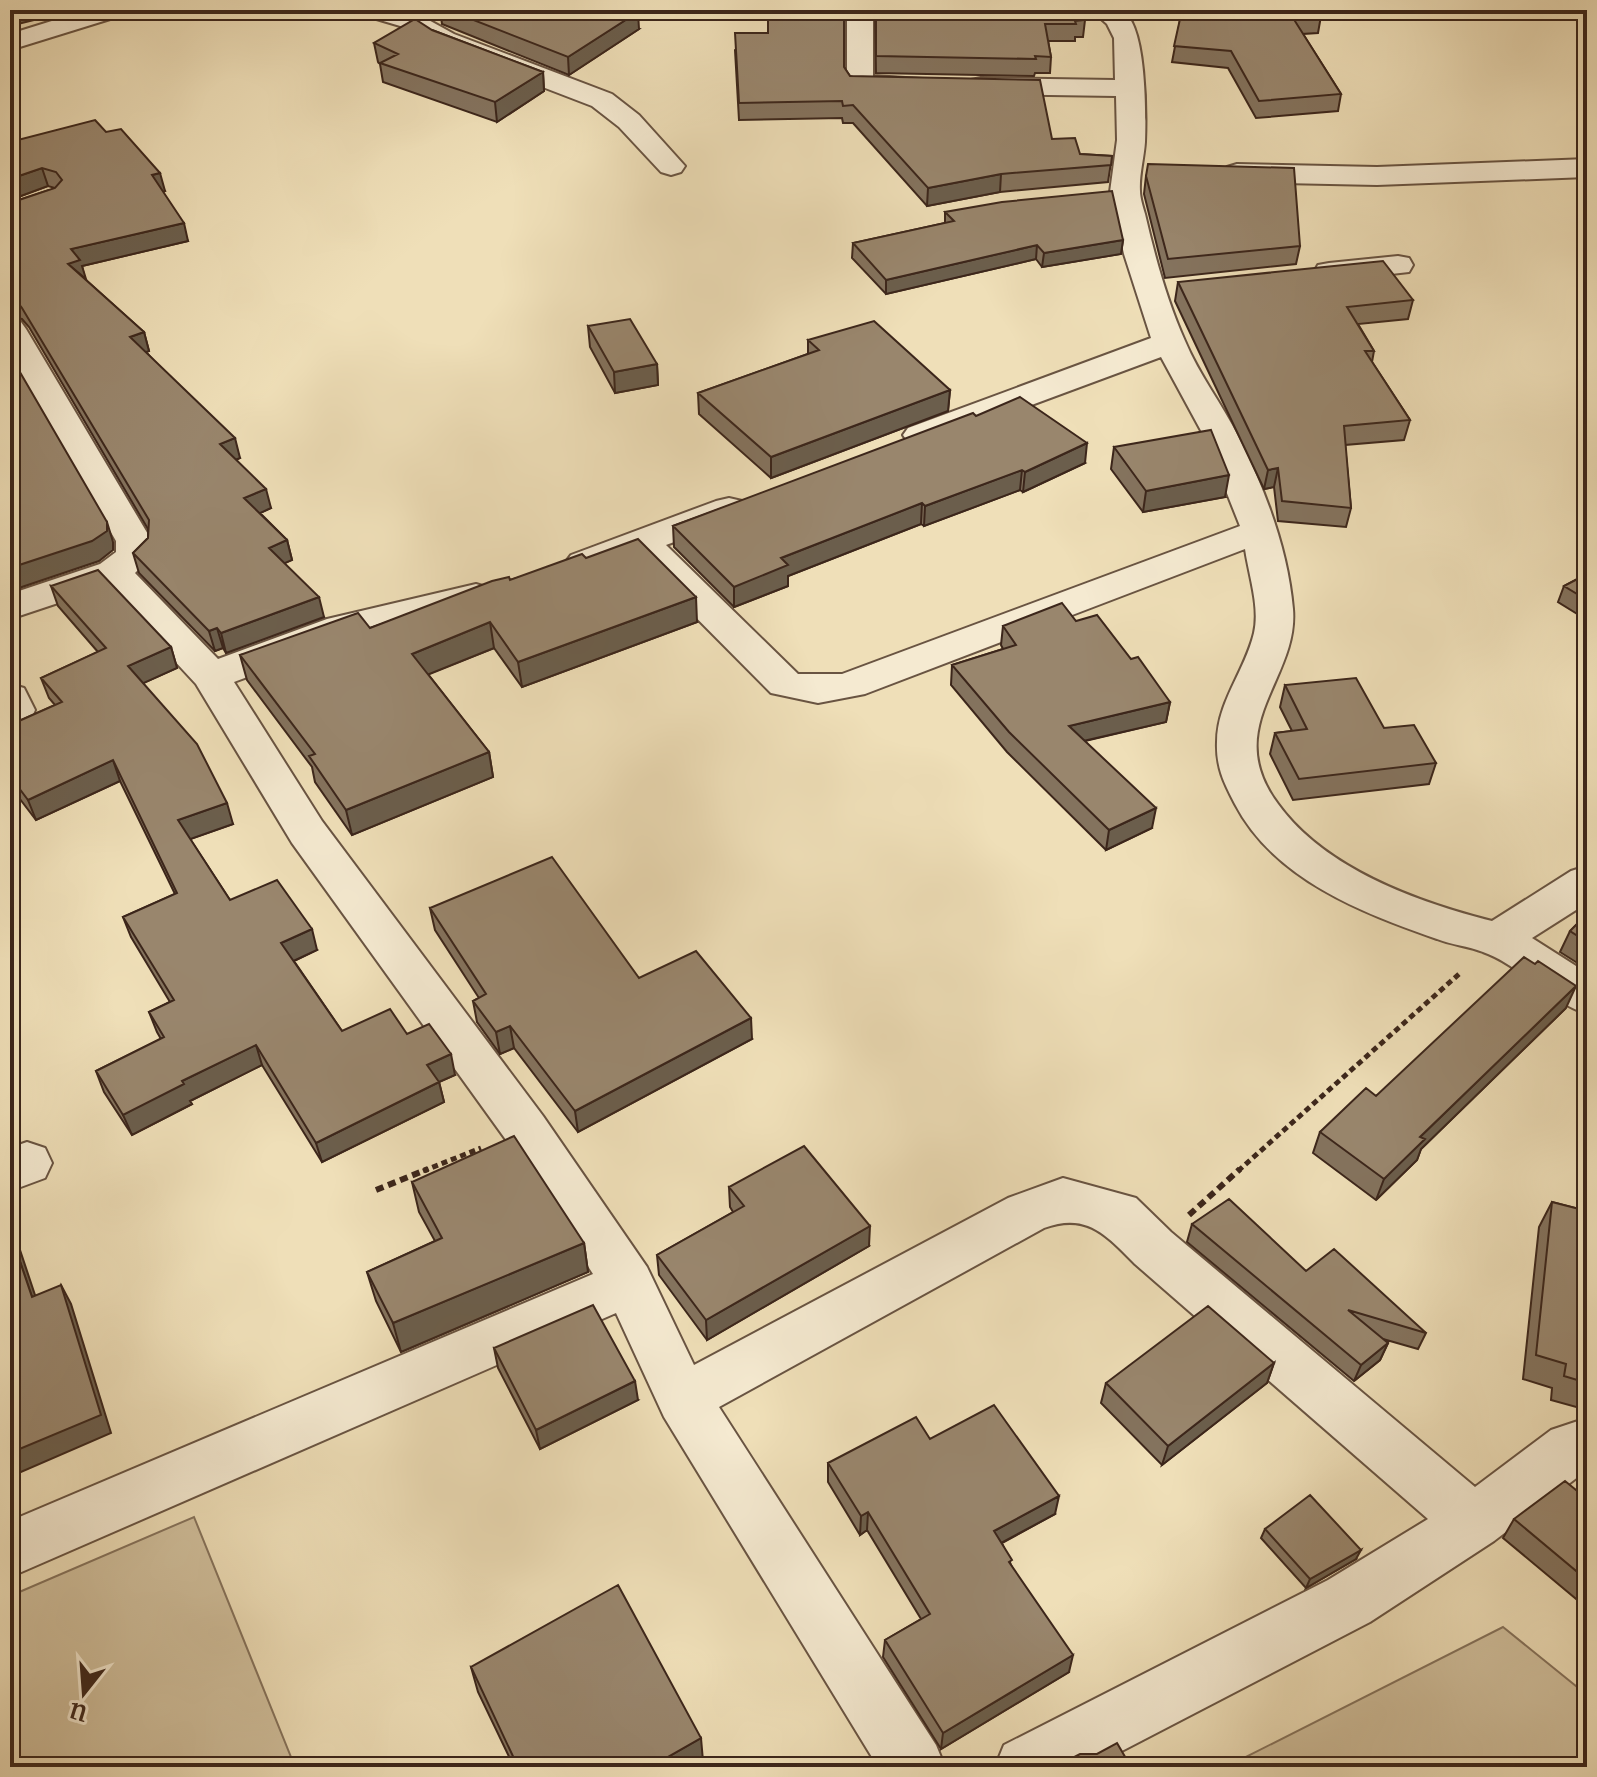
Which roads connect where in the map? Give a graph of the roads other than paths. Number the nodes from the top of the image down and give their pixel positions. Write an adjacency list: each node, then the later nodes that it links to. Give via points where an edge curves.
1 (15, 10): 7 (street)
2 (114, 10): 7 (street)
3 (372, 10): 6 (street)
4 (860, 10): 8 (street, via 860,84)
5 (1104, 10): 8 (street, via 1118,20 1127,38)
6 (428, 16): 9 (street, via 445,40 602,100)
7 (19, 39)
8 (1131, 88): 15 (street, via 1125,182 1139,254 1168,290)
9 (671, 166)
10 (1587, 168): 11 (street, via 1377,176)
11 (1202, 172)
12 (1398, 265): 13 (street)
13 (1306, 275)
14 (10, 329): 20 (street, via 134,541 134,556)
15 (1169, 343): 16 (street); 18 (street, via 1222,438)
16 (888, 448)
17 (758, 498): 19 (street)
18 (1260, 531): 19 (street, via 826,691 785,684); 28 (street, via 1274,609 1273,633 1239,719 1237,741 1239,771 1261,813 1297,852 1348,884 1454,928)
19 (643, 543): 21 (street)
20 (113, 572): 23 (street); 24 (street)
21 (560, 572)
22 (503, 590): 24 (street, via 341,628)
23 (10, 607)
24 (211, 676): 30 (street, via 307,832 526,1130)
25 (10, 697): 26 (street, via 15,715)
26 (10, 724)
27 (1587, 882): 28 (street)
28 (1499, 939): 29 (street)
29 (1587, 996)
30 (628, 1283): 31 (street); 34 (street)
31 (683, 1399): 33 (street, via 1026,1213 1063,1199 1118,1213); 35 (street)
32 (1587, 1444): 33 (street, via 1571,1448)
33 (1474, 1522): 36 (street, via 1349,1601)
34 (10, 1549)
35 (914, 1767)
36 (1026, 1767)

